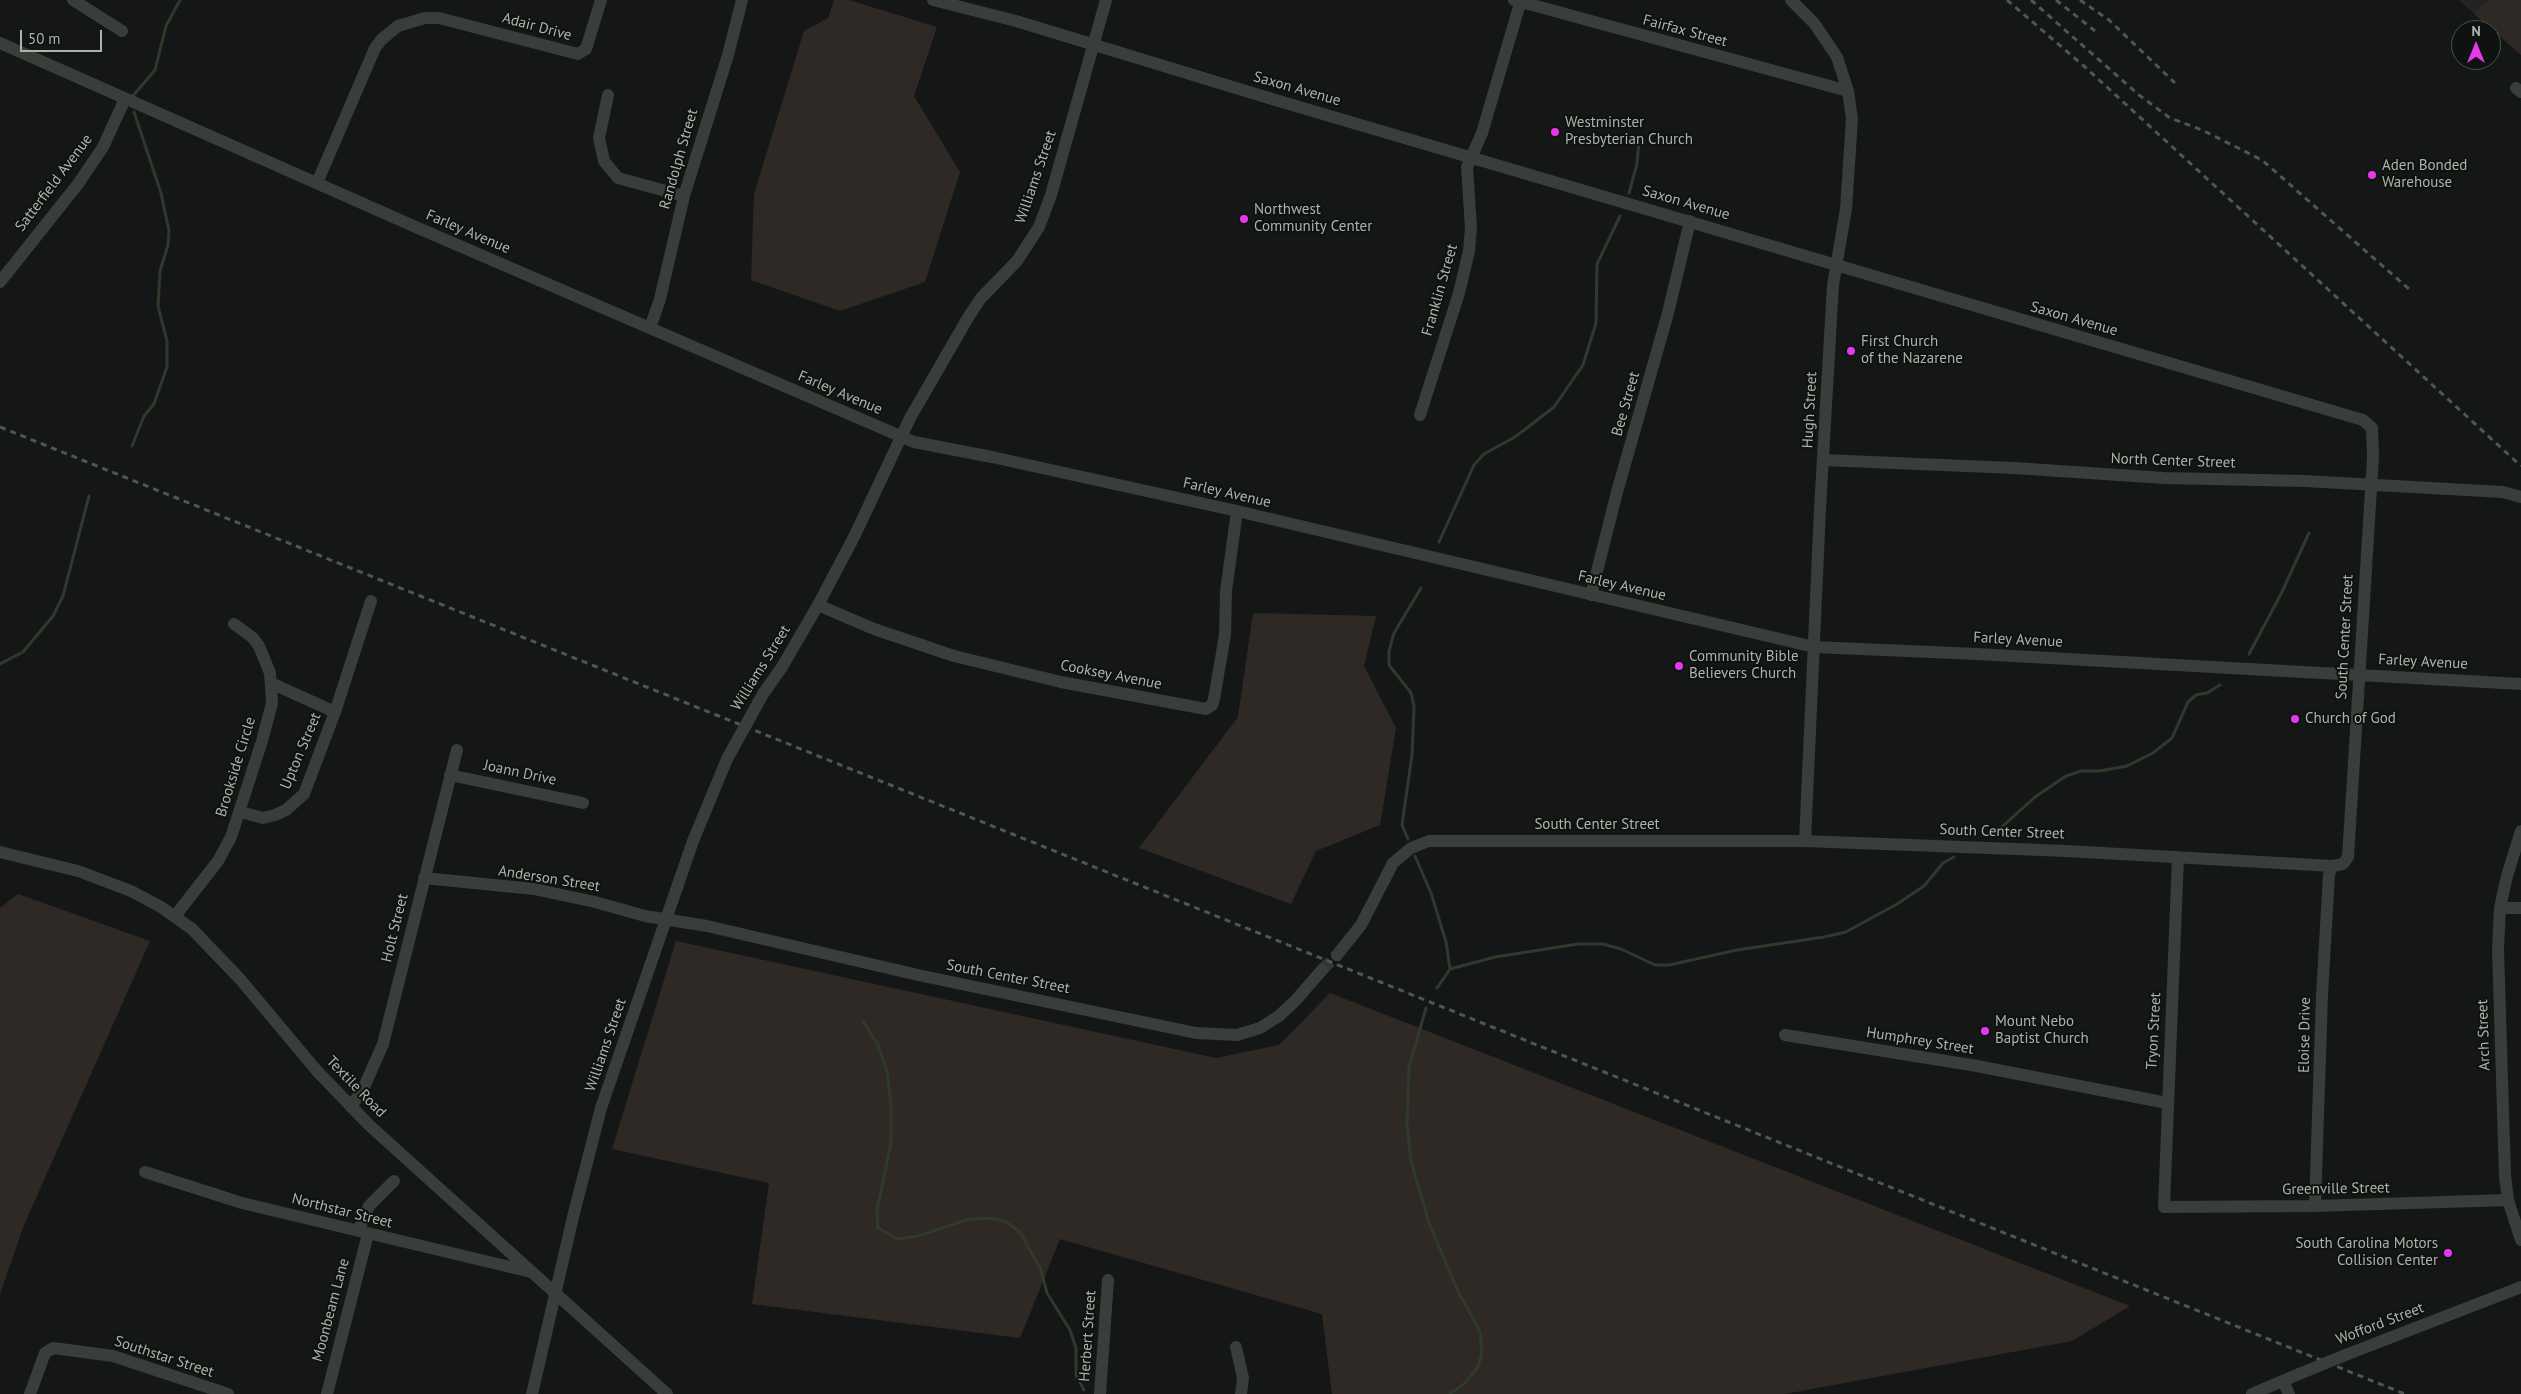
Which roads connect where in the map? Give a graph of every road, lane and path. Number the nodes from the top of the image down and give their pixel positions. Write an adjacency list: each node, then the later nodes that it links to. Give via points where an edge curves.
1 (73, 0): 8 (street)
2 (601, 0): 15 (street, Adair Drive, via 586,48 578,54 439,18 425,18 398,26 375,48)
3 (742, 0): 16 (street, Randolph Street)
4 (932, 0): 10 (street, Saxon Avenue)
5 (1106, 0): 10 (street, Williams Street)
6 (1791, 0): 11 (street, Hugh Street, via 1826,40 1840,65)
7 (1518, 1): 11 (street, Fairfax Street); 14 (street, Franklin Street, via 1502,68)
8 (122, 31)
9 (0, 43): 13 (street, Farley Avenue)
10 (1094, 45): 14 (street, Saxon Avenue); 22 (street, Williams Street, via 1039,227 1017,261 975,307)
11 (1848, 92): 18 (street, Hugh Street, via 1852,118 1846,209)
12 (608, 95): 16 (street, via 599,138 604,161 618,178)
13 (125, 98): 15 (street, Farley Avenue); 19 (street, Satterfield Avenue, via 114,127 78,184)
14 (1472, 157): 17 (street, Saxon Avenue); 21 (street, Franklin Street, via 1467,171 1471,228 1469,251)
15 (316, 183): 20 (street, Farley Avenue)
16 (684, 196): 20 (street, Randolph Street)
17 (1690, 221): 18 (street, Saxon Avenue); 27 (street, Bee Street, via 1668,314)
18 (1837, 264): 23 (street, Hugh Street); 24 (street, Saxon Avenue, via 2367,421 2372,428)
19 (0, 282)
20 (650, 328): 22 (street, Farley Avenue)
21 (1420, 415)
22 (901, 438): 26 (street, Farley Avenue); 29 (street, Williams Street)
23 (1823, 460): 24 (street, North Center Street); 31 (street, Hugh Street)
24 (2372, 485): 25 (street, North Center Street, via 2502,492); 32 (street, South Center Street)
25 (2521, 497)
26 (1237, 511): 27 (street, Farley Avenue); 29 (street, Cooksey Avenue, via 1226,591 1225,635 1214,699 1206,709 1061,682 954,656 874,629)
27 (1591, 595): 31 (street, Farley Avenue)
28 (371, 601): 35 (street, Upton Street)
29 (818, 605): 49 (street, Williams Street, bridge, via 727,759 693,840)
30 (234, 624): 33 (street, Brookside Circle, via 260,646)
31 (1814, 647): 32 (street, Farley Avenue); 41 (street, Hugh Street)
32 (2359, 675): 34 (street, Farley Avenue); 44 (street, South Center Street, via 2348,857 2343,864)
33 (272, 684): 35 (street, Upton Street); 39 (street, Brookside Circle, via 269,713)
34 (2521, 684)
35 (335, 712): 39 (street, Upton Street, via 304,794 296,803 263,818)
36 (456, 750): 37 (street, Holt Street)
37 (450, 775): 38 (street, Joann Drive); 45 (street, Holt Street)
38 (583, 803)
39 (240, 812): 48 (street, Brookside Circle, via 225,849)
40 (2521, 830): 46 (street, Arch Street, via 2506,876)
41 (1805, 841): 43 (street, South Center Street); 50 (street, South Center Street, via 1429,841 1411,848 1393,863 1361,924)
42 (0, 852): 48 (street, Textile Road, via 78,871 131,891)
43 (2178, 856): 44 (street, South Center Street); 53 (street, Tryon Street)
44 (2332, 866): 58 (street, Eloise Drive, via 2322,995)
45 (424, 878): 49 (street, Anderson Street, via 534,889); 54 (street, Holt Street, via 383,1044 364,1088)
46 (2500, 908): 47 (street); 57 (street, Arch Street, via 2498,948)
47 (2521, 908)
48 (176, 916): 54 (street, Textile Road, via 192,928 240,978)
49 (666, 920): 51 (street, South Center Street, via 707,926 918,976 1175,1030 1216,1035 1237,1035 1270,1022 1295,1001); 65 (street, Williams Street, via 601,1108)
50 (1337, 954)
51 (1322, 970)
52 (1785, 1035): 53 (street, Humphrey Street)
53 (2167, 1102): 59 (street, Tryon Street)
54 (351, 1107): 62 (street, Textile Road)
55 (145, 1172): 60 (street, Northstar Street, via 242,1203)
56 (394, 1182): 60 (street, Moonbeam Lane, via 369,1206)
57 (2508, 1200): 58 (street, Greenville Street); 61 (street, Arch Street)
58 (2315, 1206): 59 (street, Greenville Street)
59 (2164, 1207)
60 (363, 1232): 62 (street, Northstar Street); 70 (street, Moonbeam Lane)
61 (2521, 1240)
62 (534, 1272): 65 (street, Textile Road)
63 (1108, 1280): 73 (street, Herbert Street)
64 (2521, 1288): 67 (street, Wofford Street, bridge)
65 (556, 1292): 71 (street, Williams Street); 72 (street, Textile Road)
66 (1236, 1347): 74 (street, via 1244,1378)
67 (2283, 1381): 75 (street, Wofford Street); 76 (street)
68 (30, 1394): 69 (street, Southstar Street, via 45,1353 53,1348 131,1361)
69 (228, 1394)
70 (327, 1394)
71 (532, 1394)
72 (667, 1394)
73 (1100, 1394)
74 (1241, 1394)
75 (2252, 1394)
76 (2290, 1394)

